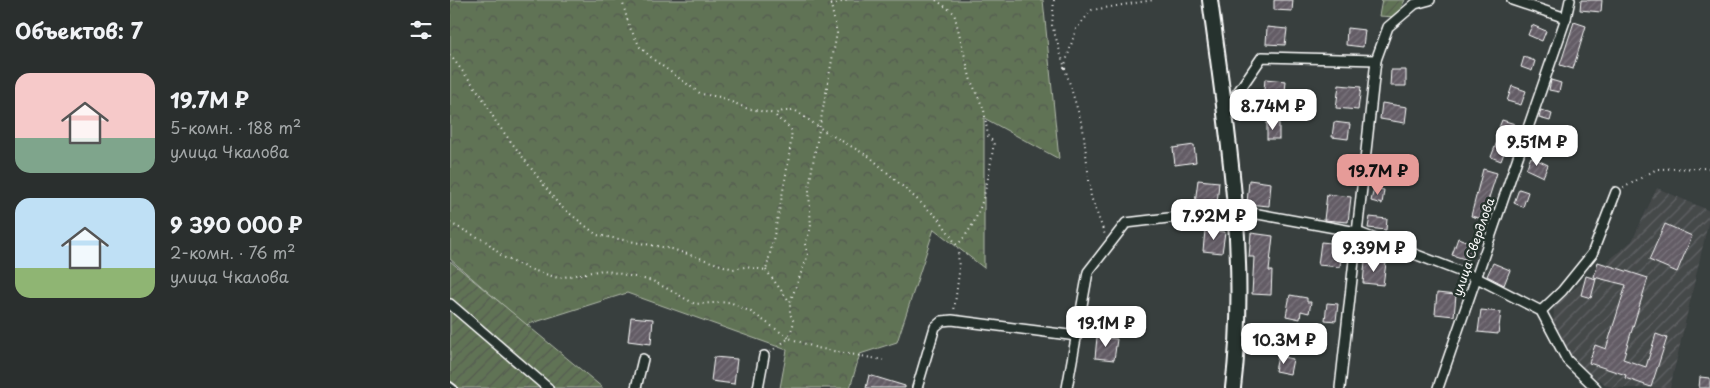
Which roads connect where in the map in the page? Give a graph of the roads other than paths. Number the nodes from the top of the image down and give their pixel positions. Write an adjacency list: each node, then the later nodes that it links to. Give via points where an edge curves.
1 (1210, 0): 8 (main road)
2 (1430, 0): 5 (street)
3 (1512, 0): 6 (street)
4 (1570, 0): 6 (street, улица Свердлова)
5 (1415, 2): 7 (street, via 1388,27)
6 (1566, 18): 12 (street, улица Свердлова)
7 (1376, 60): 8 (street, via 1262,57); 11 (street)
8 (1225, 111): 10 (main road)
9 (1616, 192): 14 (street, via 1592,254 1562,291)
10 (1236, 210): 11 (street); 15 (street, via 1126,223 1088,272); 25 (main road, via 1239,293)
11 (1357, 232): 12 (street); 26 (street)
12 (1476, 278): 14 (street); 27 (street, улица Свердлова)
13 (450, 304): 20 (street)
14 (1540, 311): 28 (street, via 1567,360)
15 (1078, 336): 23 (street, via 942,321 935,327); 24 (street)
16 (764, 356): 22 (street)
17 (643, 359): 21 (street)
18 (450, 384): 19 (lane)
19 (454, 388)
20 (548, 388)
21 (636, 388)
22 (758, 388)
23 (917, 388)
24 (1067, 388)
25 (1233, 388)
26 (1340, 388)
27 (1438, 388)
28 (1596, 388)

